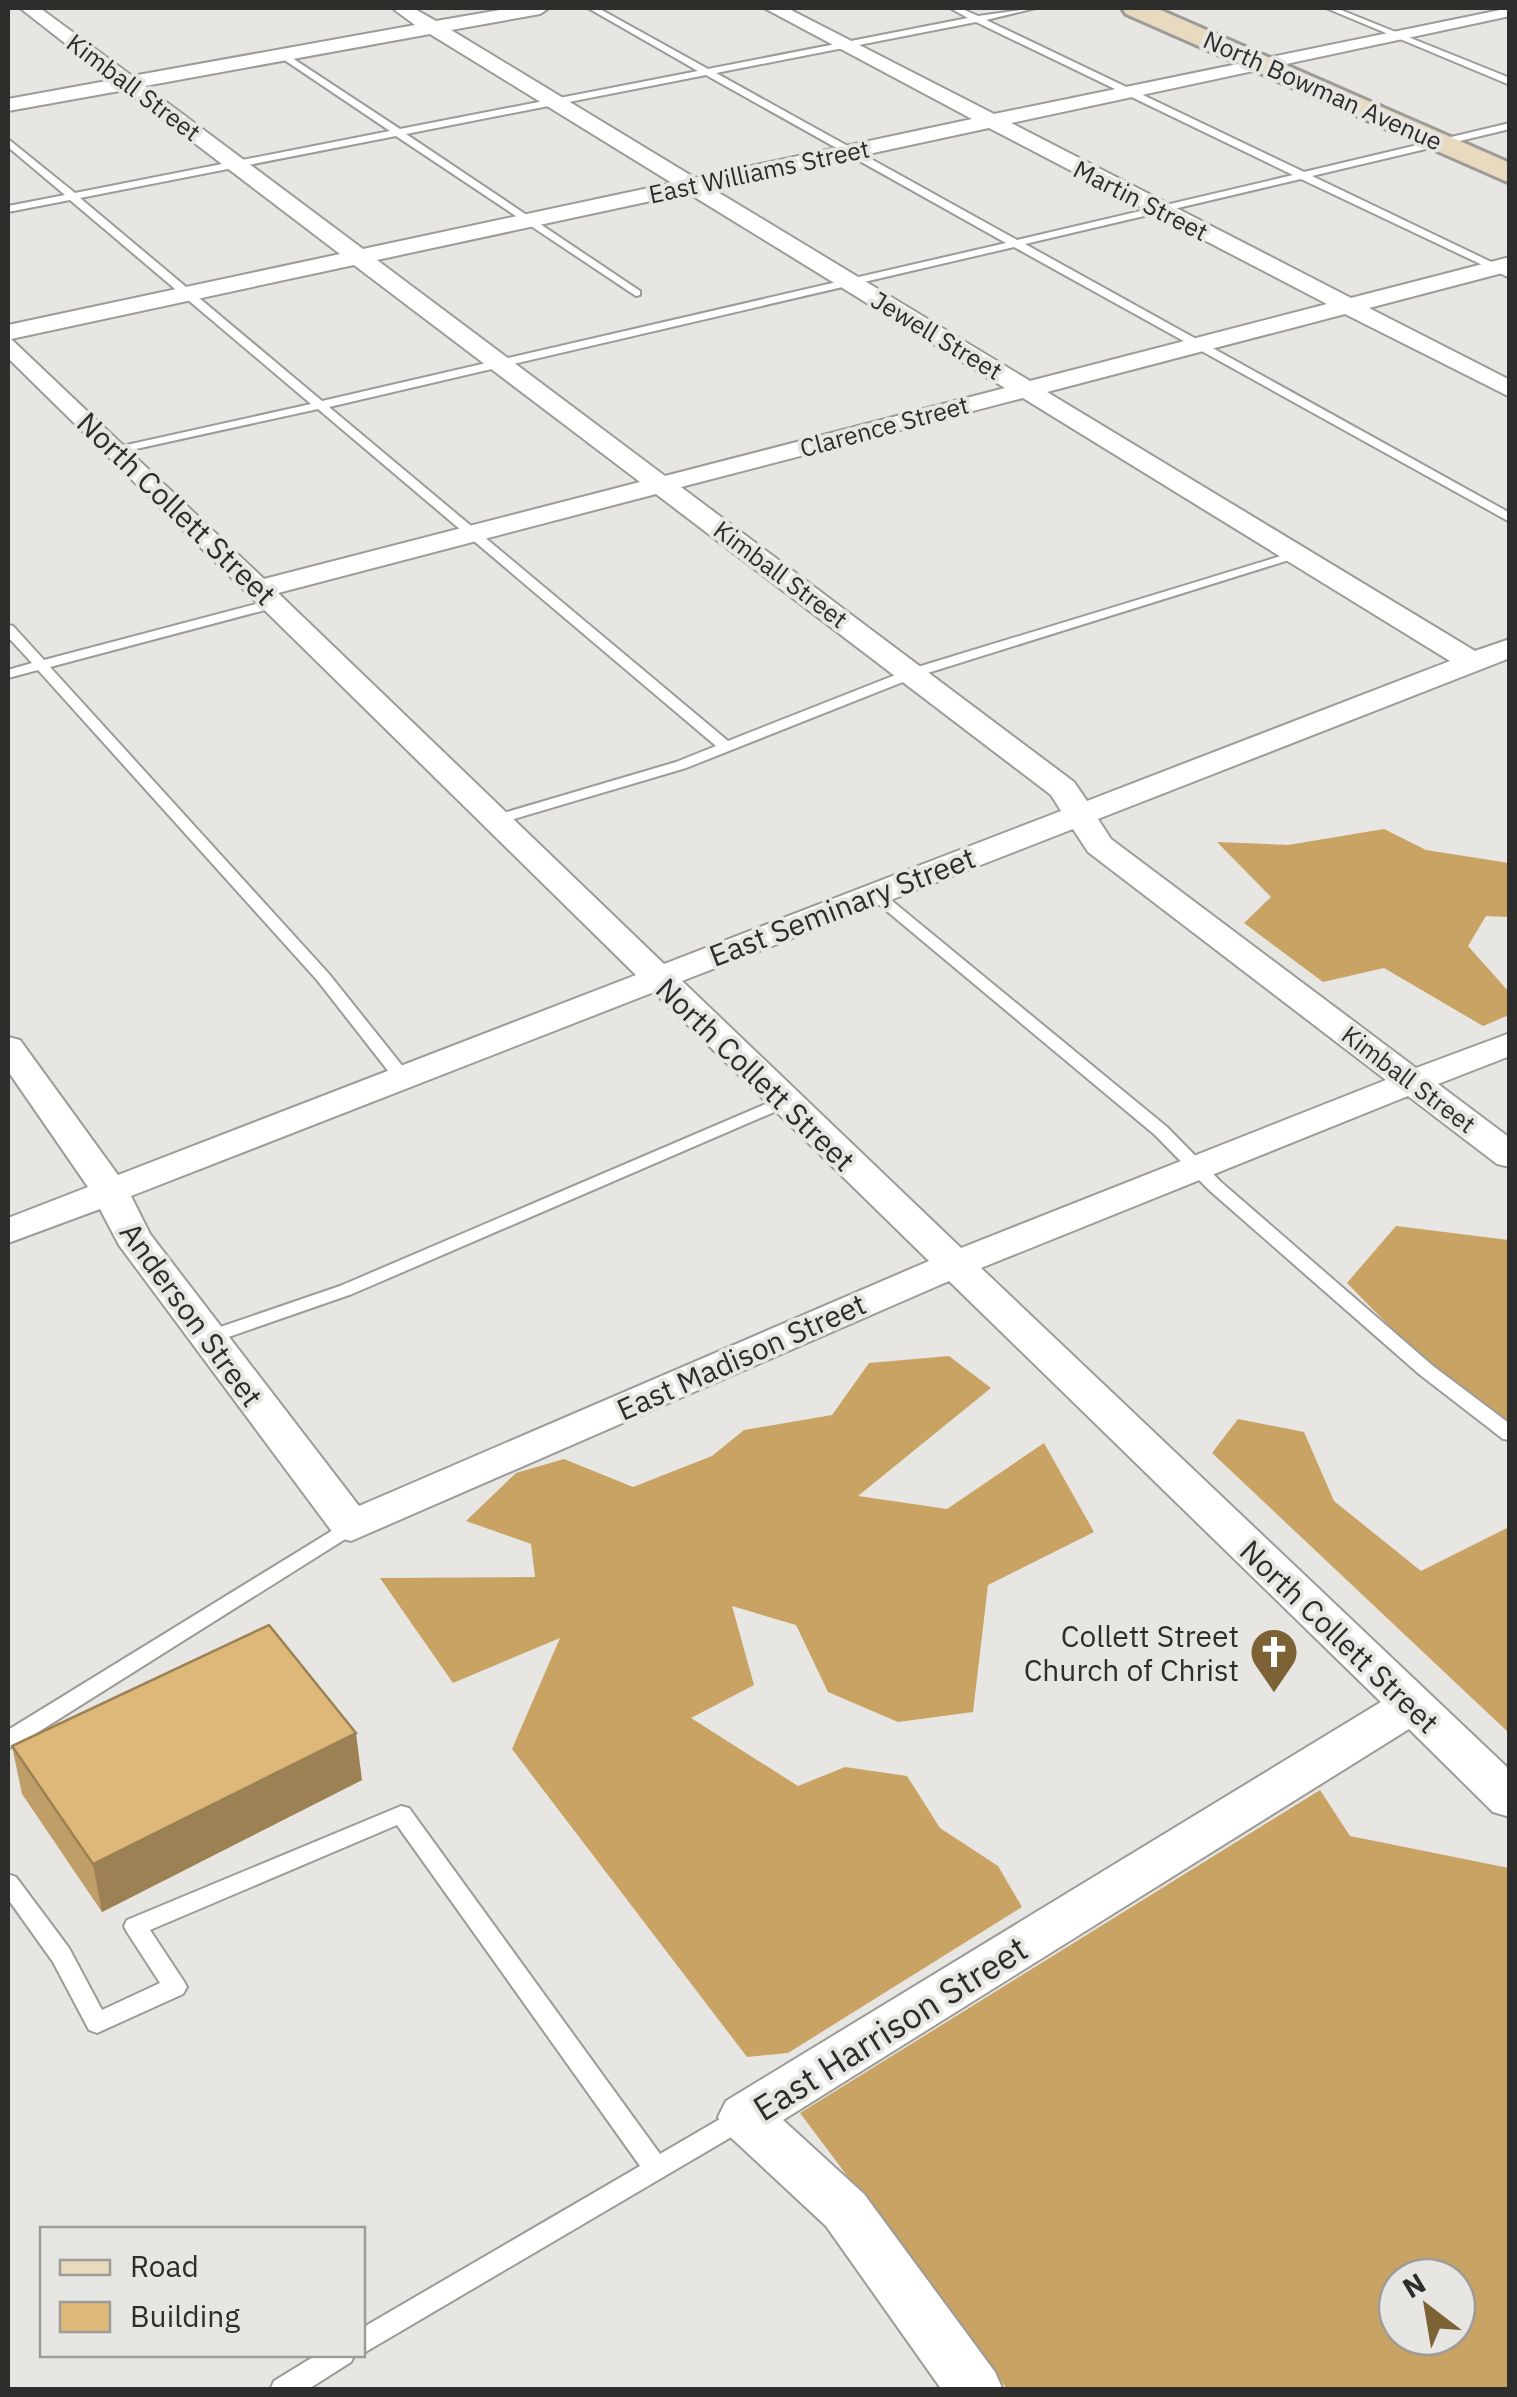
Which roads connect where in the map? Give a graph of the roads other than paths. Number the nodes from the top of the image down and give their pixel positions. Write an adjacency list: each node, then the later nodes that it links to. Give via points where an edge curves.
1 (401, 8): 12 (street, Jewell Street)
2 (540, 8): 12 (street)
3 (592, 8): 17 (lane)
4 (773, 8): 14 (street, Martin Street)
5 (954, 8): 11 (lane)
6 (1032, 8): 11 (lane)
7 (1136, 8): 16 (street, North Bowman Avenue)
8 (1330, 8): 13 (lane)
9 (30, 9): 19 (street, Kimball Street)
10 (1508, 9): 13 (street, East Williams Street)
11 (976, 18): 14 (lane); 20 (lane)
12 (433, 27): 15 (street); 21 (street, Jewell Street)
13 (1396, 35): 16 (street, East Williams Street); 18 (lane)
14 (844, 44): 17 (lane); 23 (street, Martin Street)
15 (284, 54): 19 (street); 25 (lane)
16 (1263, 64): 20 (street, East Williams Street); 27 (street, North Bowman Avenue)
17 (706, 72): 21 (lane); 28 (lane)
18 (1510, 82)
19 (128, 83): 22 (street); 29 (street, Kimball Street)
20 (1129, 92): 23 (street, East Williams Street); 31 (lane)
21 (554, 102): 25 (lane); 32 (street, Jewell Street)
22 (8, 105)
23 (991, 122): 28 (street, East Williams Street); 34 (street, Martin Street)
24 (1510, 126): 27 (lane)
25 (399, 132): 29 (lane); 36 (lane)
26 (8, 142): 33 (lane)
27 (1440, 142): 30 (street, North Bowman Avenue); 31 (lane)
28 (850, 152): 32 (street, East Williams Street); 37 (lane)
29 (238, 165): 33 (lane); 38 (street, Kimball Street)
30 (1510, 174)
31 (1299, 175): 34 (lane); 39 (lane)
32 (692, 185): 36 (street, East Williams Street); 40 (street, Jewell Street)
33 (71, 197): 35 (lane); 42 (lane)
34 (1158, 208): 37 (lane); 43 (street, Martin Street)
35 (8, 209)
36 (530, 220): 38 (street, East Williams Street); 41 (lane)
37 (1016, 242): 40 (lane); 46 (lane)
38 (361, 256): 42 (street, East Williams Street); 47 (street, Kimball Street)
39 (1504, 269): 43 (street, Clarence Street)
40 (847, 282): 47 (lane); 48 (street, Jewell Street)
41 (636, 293)
42 (188, 294): 44 (street, East Williams Street); 50 (lane)
43 (1346, 306): 46 (street, Clarence Street); 49 (street, Martin Street)
44 (8, 332)
45 (8, 345): 51 (street, North Collett Street)
46 (1194, 345): 48 (street, Clarence Street); 53 (lane)
47 (500, 362): 50 (lane); 52 (street, Kimball Street)
48 (1027, 388): 52 (street, Clarence Street); 55 (street, Jewell Street)
49 (1510, 390)
50 (320, 407): 51 (lane); 54 (lane)
51 (117, 452): 56 (street, North Collett Street)
52 (663, 484): 54 (street, Clarence Street); 61 (street, Kimball Street)
53 (1510, 518)
54 (469, 535): 56 (street, Clarence Street); 63 (lane)
55 (1299, 555): 59 (street, Jewell Street); 61 (lane)
56 (267, 596): 60 (lane); 65 (street, North Collett Street)
57 (8, 629): 60 (lane)
58 (1510, 648): 59 (street, East Seminary Street)
59 (1472, 662): 64 (street, East Seminary Street)
60 (39, 666): 62 (lane); 70 (lane, via 323,977)
61 (912, 673): 63 (lane); 64 (street, Kimball Street, via 1063,789)
62 (8, 674)
63 (727, 748): 65 (lane)
64 (1079, 814): 66 (street, East Seminary Street); 71 (street, Kimball Street, via 1099,845)
65 (496, 820): 67 (street, North Collett Street)
66 (874, 894): 67 (street, East Seminary Street); 74 (lane)
67 (657, 979): 70 (street, East Seminary Street); 72 (street, North Collett Street)
68 (1510, 1043): 71 (street, East Madison Street)
69 (8, 1046): 75 (street, Anderson Street)
70 (402, 1077): 75 (street, East Seminary Street)
71 (1410, 1081): 73 (street, Kimball Street); 74 (street, East Madison Street)
72 (782, 1102): 77 (street, North Collett Street); 78 (lane, via 346,1290)
73 (1510, 1156)
74 (1197, 1168): 77 (street, East Madison Street); 79 (lane, via 1426,1370)
75 (110, 1191): 76 (street, East Seminary Street); 78 (street, Anderson Street, via 132,1237)
76 (8, 1231)
77 (956, 1264): 80 (street, East Madison Street); 81 (street, North Collett Street)
78 (207, 1338): 80 (street, Anderson Street)
79 (1510, 1434)
80 (351, 1526): 82 (lane, East Madison Street)
81 (1412, 1706): 83 (street, North Collett Street); 85 (street, East Harrison Street)
82 (8, 1740)
83 (1510, 1799)
84 (8, 1882): 86 (lane, via 61,1955 97,2023 176,1987 135,1926 401,1814)
85 (744, 2117): 86 (lane, East Harrison Street); 90 (street, via 845,2210)
86 (656, 2168): 87 (lane, East Harrison Street)
87 (365, 2340)
88 (337, 2357): 89 (lane)
89 (283, 2390)
90 (975, 2390)

